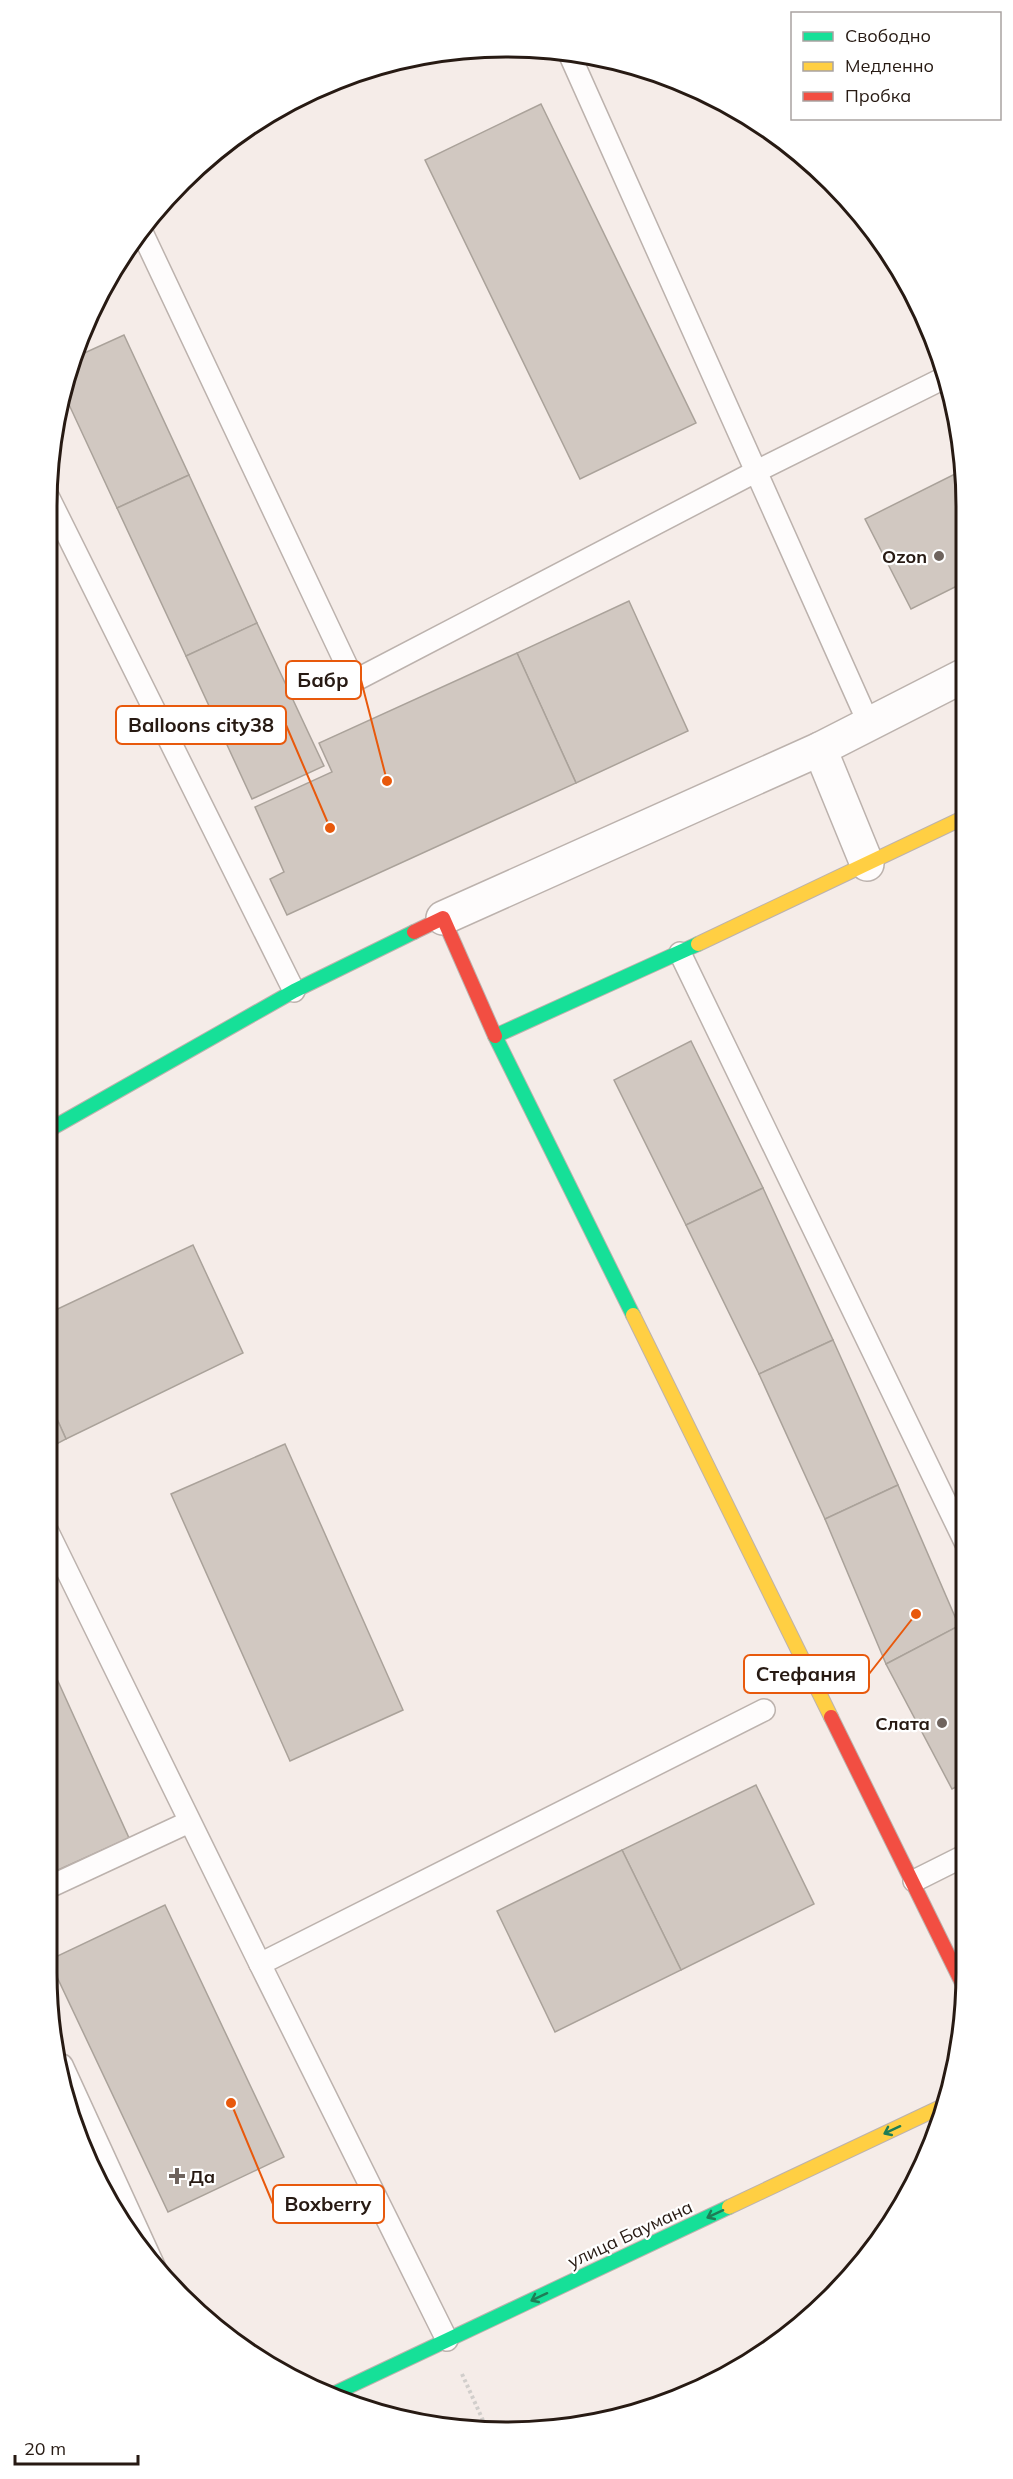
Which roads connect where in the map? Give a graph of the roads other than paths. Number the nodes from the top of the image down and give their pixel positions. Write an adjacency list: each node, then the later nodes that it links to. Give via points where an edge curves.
1 (573, 62): 4 (lane)
2 (145, 239): 4 (lane, via 354,681)
3 (938, 381): 4 (lane)
4 (756, 472): 7 (lane)
5 (57, 514): 13 (lane)
6 (956, 680): 7 (street)
7 (869, 724): 8 (street)
8 (820, 749): 10 (street); 11 (street)
9 (956, 821): 10 (street)
10 (867, 864): 12 (street)
11 (442, 918): 13 (street); 14 (street)
12 (680, 953): 14 (street); 16 (lane)
13 (294, 991): 15 (street)
14 (495, 1036): 21 (street)
15 (57, 1125)
16 (956, 1523)
17 (57, 1552): 19 (lane)
18 (764, 1710): 23 (lane)
19 (189, 1822): 22 (lane); 23 (lane)
20 (956, 1860): 21 (lane)
21 (914, 1881): 24 (street)
22 (57, 1883)
23 (260, 1964): 28 (lane)
24 (956, 1970)
25 (71, 2085): 27 (lane)
26 (934, 2111): 28 (street, улица Баумана, one-way to 28)
27 (136, 2226)
28 (447, 2340): 29 (street, улица Баумана)
29 (341, 2390)

